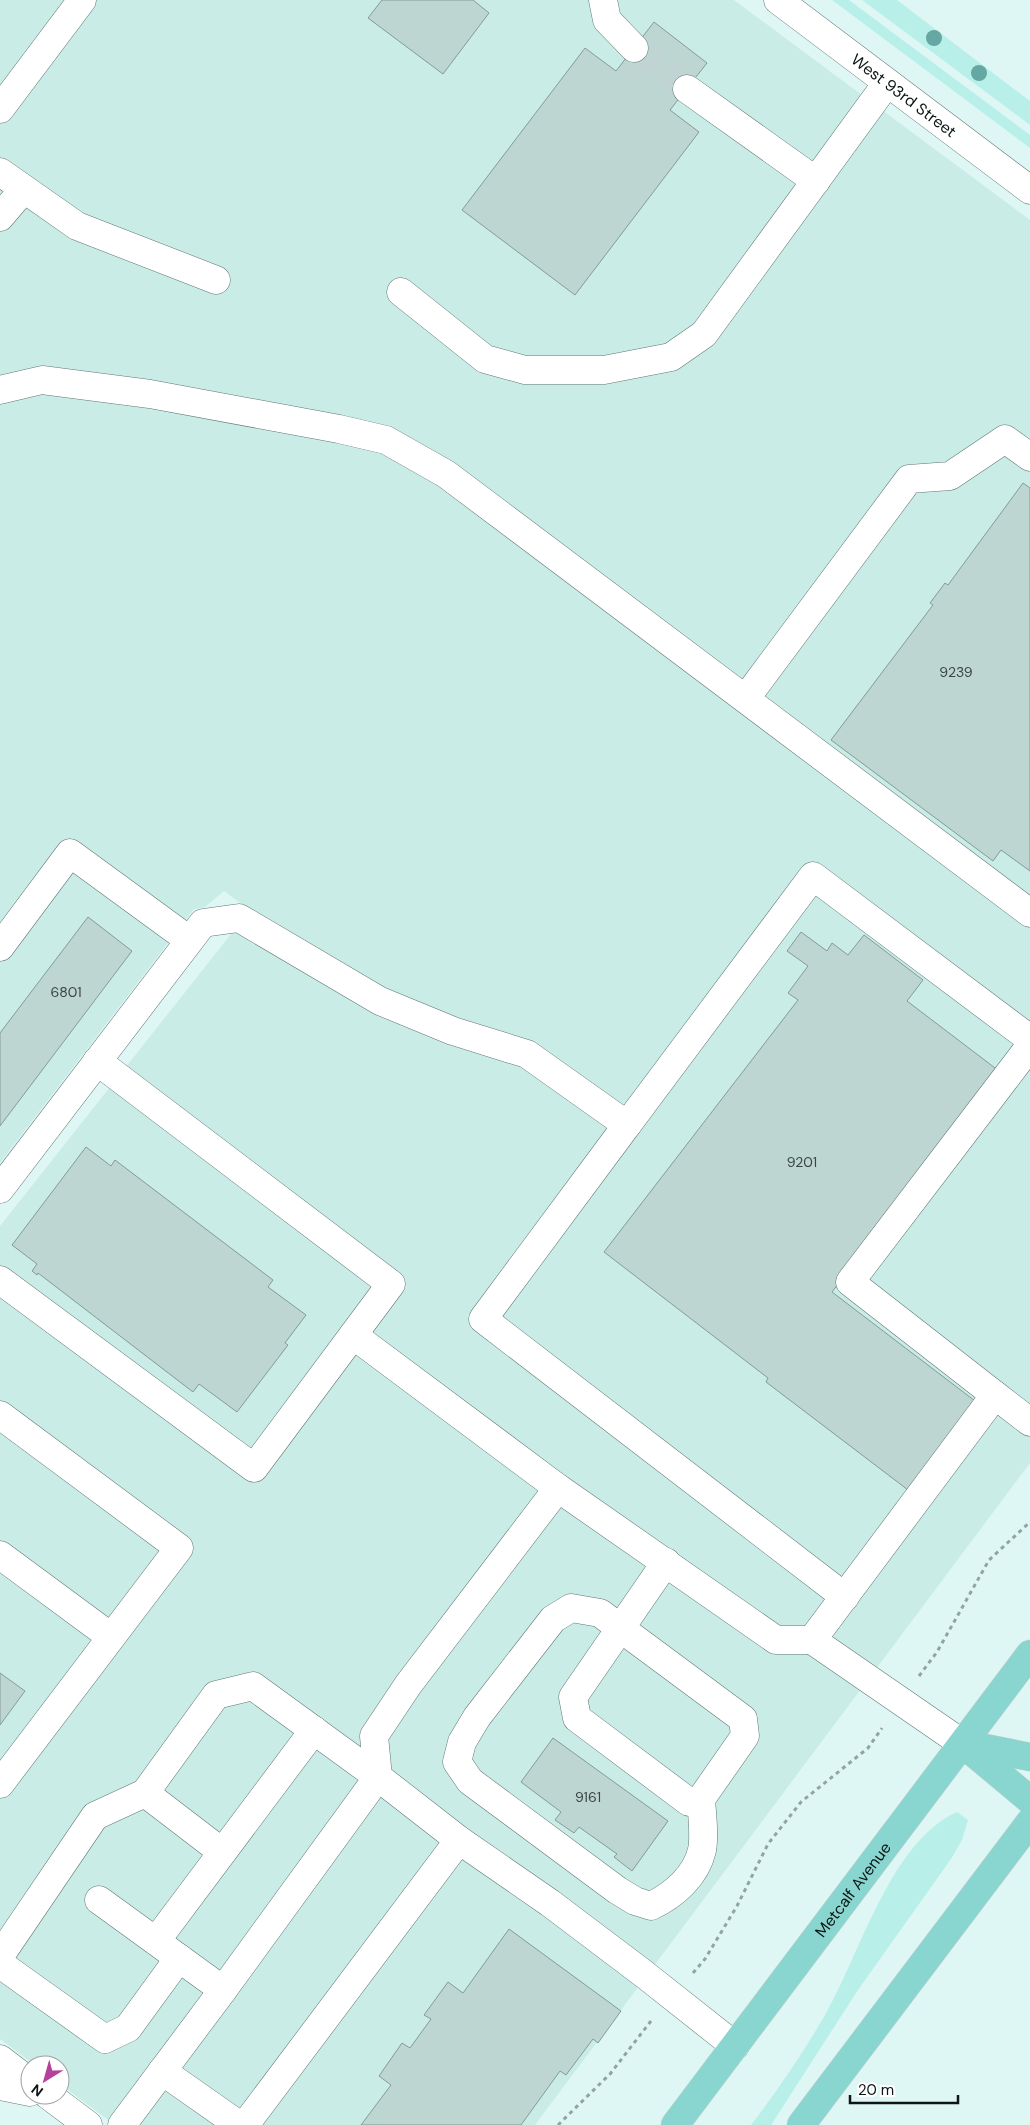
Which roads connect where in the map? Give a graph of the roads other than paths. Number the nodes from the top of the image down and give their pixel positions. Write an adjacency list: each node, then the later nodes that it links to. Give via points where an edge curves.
1 (82, 0): 7 (street)
2 (603, 0): 4 (street, via 607,20)
3 (778, 0): 5 (street, West 93rd Street)
4 (634, 48)
5 (887, 84): 9 (street); 11 (street, West 93rd Street)
6 (687, 89): 9 (street)
7 (0, 109)
8 (0, 172): 10 (street)
9 (816, 181): 14 (street, via 704,334 671,357 604,370 525,370 485,360)
10 (24, 189): 12 (street); 13 (street, via 77,226)
11 (1030, 190)
12 (0, 217)
13 (216, 280)
14 (401, 292)
15 (0, 390): 17 (street, via 42,380 130,391 386,440 446,474)
16 (1030, 457): 17 (street, via 1005,439 950,476 909,479)
17 (746, 698): 18 (street)
18 (1030, 913)
19 (189, 940): 20 (street, via 70,852); 23 (street); 24 (street, via 203,922 239,918 380,1001 453,1031 527,1054)
20 (0, 947)
21 (1030, 1039): 24 (street, via 812,876)
22 (1030, 1046): 28 (street, via 850,1282)
23 (97, 1061): 25 (street); 27 (street, via 391,1284)
24 (627, 1125): 34 (street, via 483,1319)
25 (0, 1189)
26 (0, 1280): 27 (street, via 254,1468)
27 (353, 1335): 31 (street)
28 (995, 1395): 30 (street); 34 (street)
29 (0, 1416): 36 (street, via 178,1548)
30 (1030, 1422)
31 (558, 1488): 33 (street); 42 (street, via 408,1685 374,1736)
32 (0, 1555): 36 (street)
33 (666, 1562): 35 (street); 37 (street, via 776,1640)
34 (845, 1597): 37 (street)
35 (620, 1629): 45 (street, via 743,1719 745,1736); 45 (street, via 573,1697 577,1718 690,1802); 45 (street, via 600,1613 571,1608 553,1619 477,1717 462,1742 457,1762 470,1780 489,1795 617,1890 651,1906 669,1897 690,1877 702,1850)
36 (111, 1637): 43 (street)
37 (812, 1640): 40 (street)
38 (1030, 1654): 40 (main road, Metcalf Avenue)
39 (314, 1730): 42 (street); 44 (street, via 253,1686 216,1695); 49 (street)
40 (963, 1744): 41 (main road); 46 (main road); 56 (main road, Metcalf Avenue)
41 (1030, 1757)
42 (378, 1777): 48 (street); 55 (street)
43 (0, 1784)
44 (145, 1793): 49 (street); 52 (street, via 95,1816)
45 (702, 1800)
46 (1030, 1800)
47 (1030, 1822): 68 (main road)
48 (459, 1840): 56 (street, via 550,1903); 66 (street)
49 (222, 1852): 51 (street)
50 (99, 1900): 51 (street)
51 (156, 1941): 53 (street)
52 (0, 1956)
53 (179, 1958): 54 (street, via 128,2028 105,2039); 55 (street)
54 (0, 1964)
55 (223, 1990): 58 (street)
56 (735, 2046): 67 (main road, Metcalf Avenue)
57 (0, 2060): 59 (street)
58 (162, 2071): 64 (street); 65 (street)
59 (20, 2075)
60 (0, 2086): 61 (street)
61 (20, 2090)
62 (61, 2105): 63 (street)
63 (88, 2125)
64 (122, 2125)
65 (239, 2125)
66 (245, 2125)
67 (675, 2125)
68 (801, 2125)

